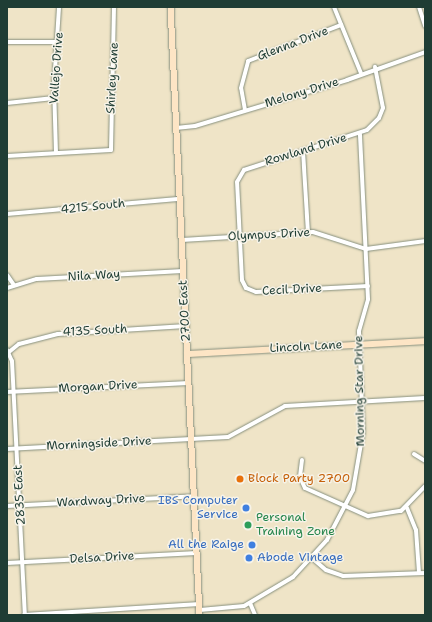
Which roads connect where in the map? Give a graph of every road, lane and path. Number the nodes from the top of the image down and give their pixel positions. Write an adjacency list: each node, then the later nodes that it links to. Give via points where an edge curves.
1 (59, 7): 9 (street, Vallejo Drive)
2 (114, 7): 19 (street, Shirley Lane, via 111,150)
3 (170, 7): 16 (street, 2700 East)
4 (334, 7): 6 (street)
5 (419, 7): 7 (street)
6 (342, 26): 12 (street); 15 (street, Glenna Drive, via 248,61 241,82)
7 (425, 26)
8 (7, 42): 9 (street)
9 (59, 42): 13 (street, Vallejo Drive)
10 (425, 52): 11 (street, Melony Drive)
11 (375, 67): 12 (street, Melony Drive); 17 (street, Rowland Drive, via 383,108 379,118)
12 (360, 73): 15 (street, Melony Drive)
13 (54, 98): 14 (street); 19 (street, Vallejo Drive)
14 (7, 103)
15 (245, 110): 16 (street, Melony Drive)
16 (176, 128): 21 (street, 2700 East)
17 (360, 134): 18 (street, Rowland Drive); 27 (street, Morning Star Drive)
18 (303, 152): 23 (street); 24 (street, Rowland Drive, via 242,171 237,182)
19 (56, 153): 20 (street)
20 (7, 156)
21 (180, 199): 22 (street, 4215 South); 25 (street, 2700 East)
22 (7, 214)
23 (308, 232): 24 (street, Olympus Drive); 27 (street, Olympus Drive)
24 (240, 236): 25 (street, Olympus Drive); 31 (street, Cecil Drive, via 242,283 252,292)
25 (182, 240): 28 (street, 2700 East)
26 (425, 241): 27 (street, Olympus Drive)
27 (366, 249): 31 (street, Morning Star Drive)
28 (183, 271): 30 (street, Nila Way, via 42,279); 33 (street, 2700 East)
29 (7, 275): 30 (street)
30 (14, 284): 32 (street, Nila Way)
31 (368, 286): 35 (street, Morning Star Drive)
32 (7, 288)
33 (186, 326): 36 (street, 4135 South, via 58,334 20,344); 37 (street, 2700 East)
34 (425, 341): 35 (street, Lincoln Lane)
35 (359, 345): 37 (street, Lincoln Lane); 42 (street, Morning Star Drive)
36 (8, 351): 40 (street, 2835 East)
37 (187, 354): 38 (street, 2700 East)
38 (189, 383): 40 (street, Morgan Drive); 43 (street, 2700 East)
39 (7, 392): 40 (street, Morgan Drive)
40 (14, 392): 45 (street, 2835 East)
41 (425, 398): 42 (street, Morningside Drive)
42 (362, 402): 43 (street, Morningside Drive, via 285,406 235,436); 53 (street, Morning Star Drive, via 360,459)
43 (192, 440): 45 (street, Morningside Drive); 50 (street, 2700 East)
44 (7, 449): 45 (street, Morningside Drive)
45 (17, 449): 51 (street, 2835 East)
46 (414, 454): 48 (street)
47 (302, 460): 53 (street, via 300,477 304,487)
48 (425, 461)
49 (425, 486): 54 (street)
50 (194, 496): 51 (street, Wardway Drive); 55 (street, 2700 East)
51 (20, 505): 52 (street, Wardway Drive); 57 (street, 2835 East)
52 (7, 506)
53 (346, 508): 54 (street, via 378,516); 56 (street, Morning Star Drive)
54 (407, 508): 59 (street, via 416,530)
55 (197, 553): 57 (street, Delsa Drive); 62 (street, 2700 East)
56 (312, 558): 59 (street, via 326,570 343,576); 61 (street, Morning Star Drive, via 278,588)
57 (22, 562): 58 (street, Delsa Drive); 64 (street, 2835 East)
58 (7, 563)
59 (419, 573): 60 (street)
60 (425, 573)
61 (250, 603): 62 (street, Morning Star Drive); 65 (street)
62 (200, 610): 63 (street, Morning Star Drive)
63 (44, 614): 64 (street, Morning Star Drive)
64 (25, 615)
65 (255, 615)

